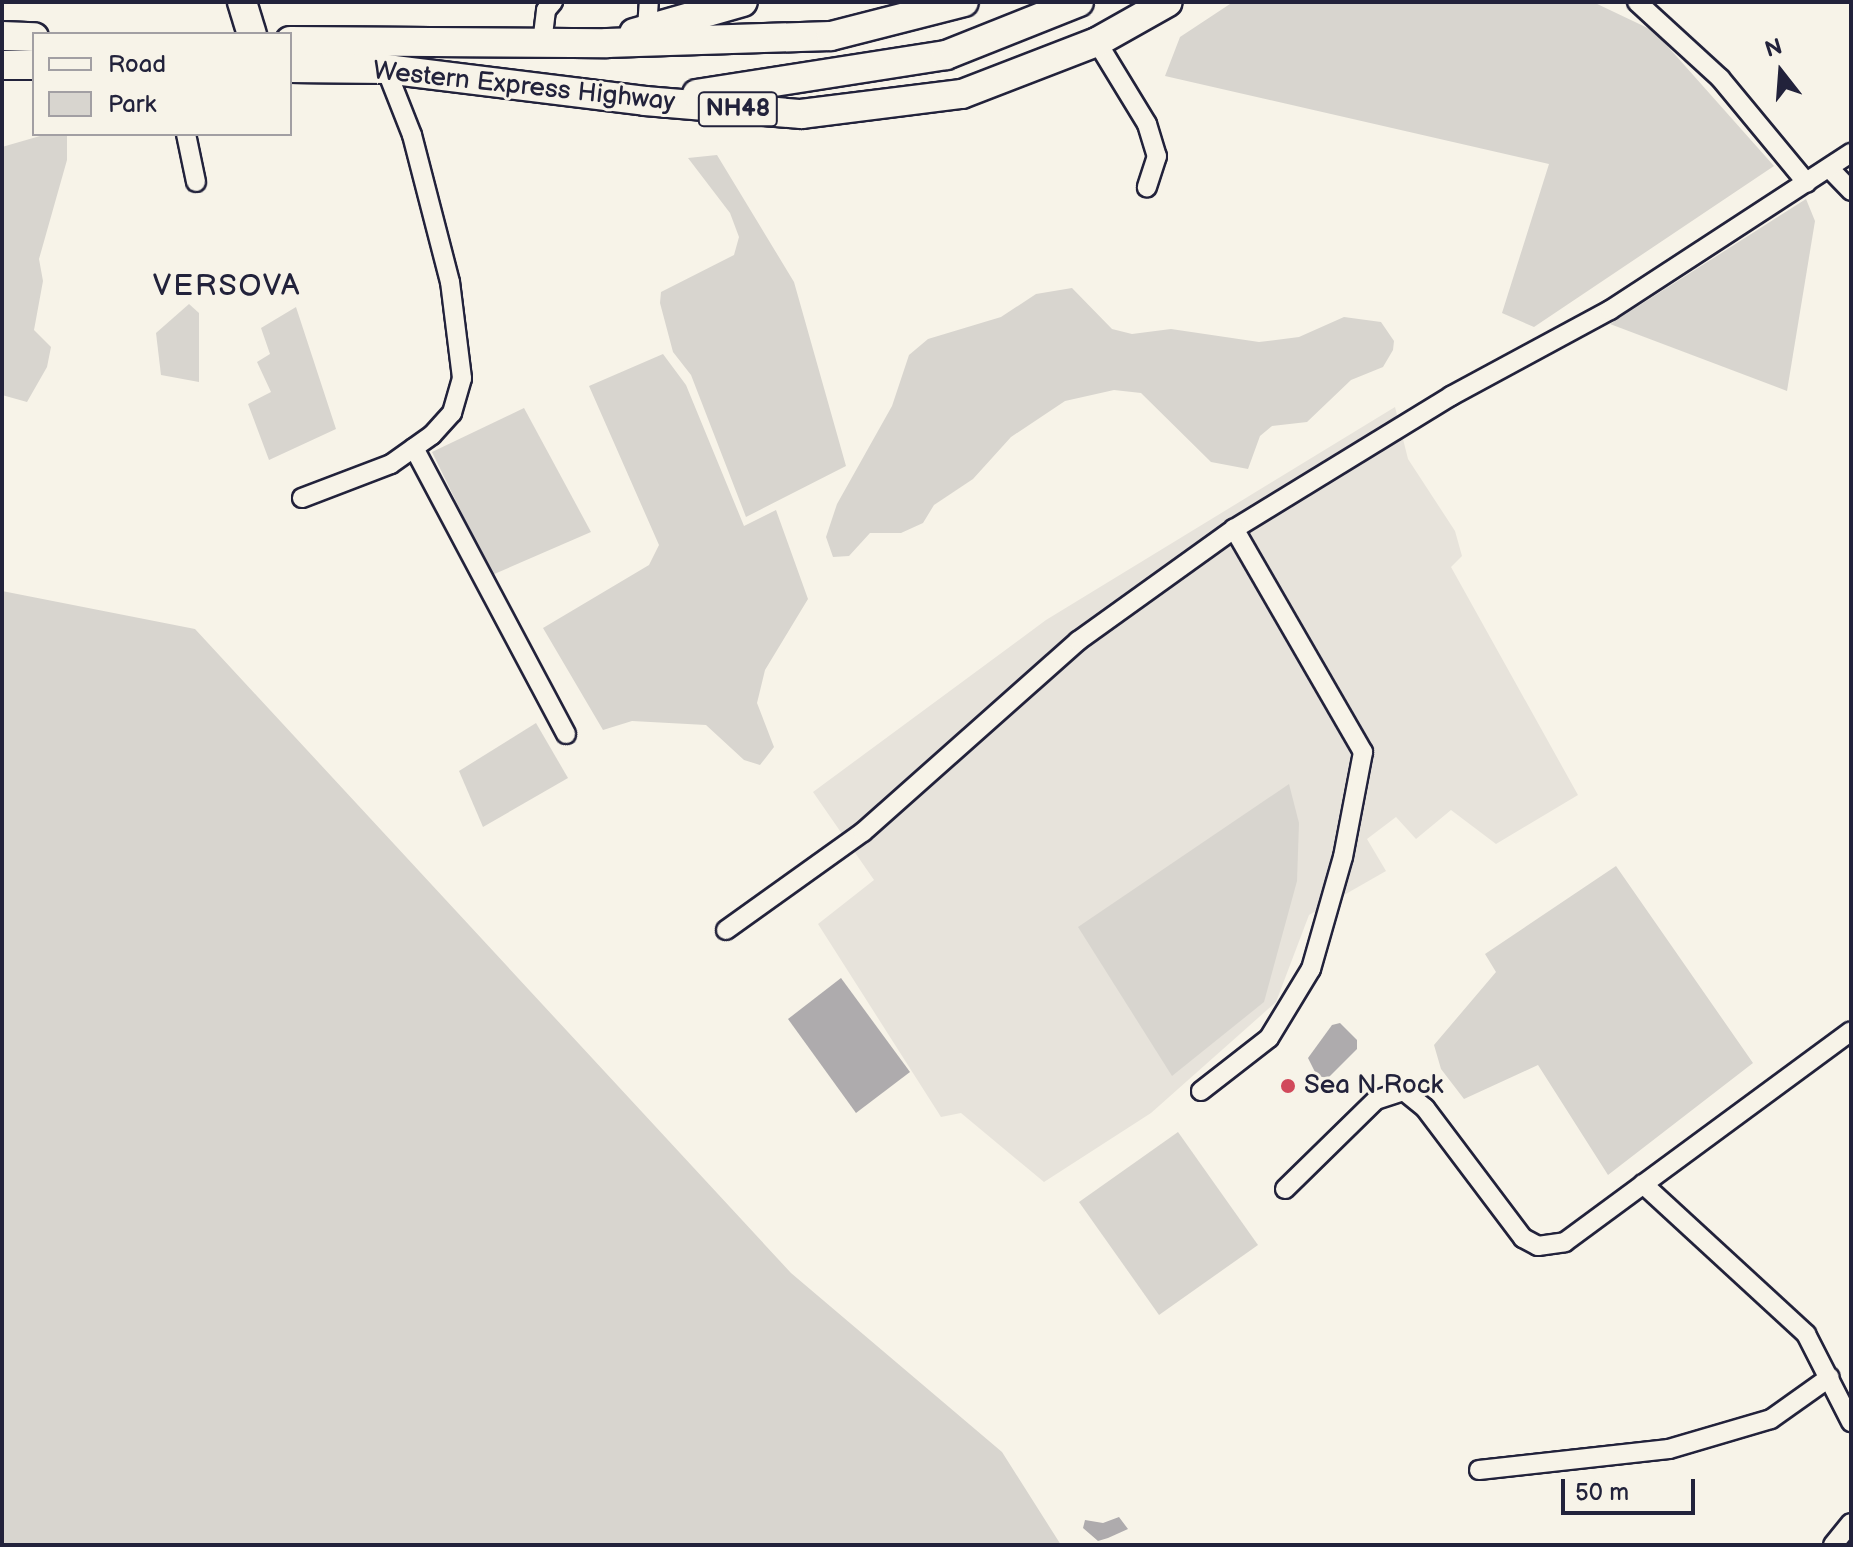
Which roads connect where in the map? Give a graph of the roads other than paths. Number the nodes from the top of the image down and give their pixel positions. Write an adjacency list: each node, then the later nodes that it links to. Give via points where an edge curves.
1 (242, 2): 9 (highway)
2 (553, 2): 14 (street, via 546,10)
3 (743, 2): 8 (highway)
4 (964, 2): 15 (highway, Western Express Highway, via 831,36)
5 (1079, 2): 20 (highway, via 946,55)
6 (1168, 2): 13 (highway, Western Express Highway / NH48)
7 (1637, 2): 25 (street, via 1720,78)
8 (648, 15): 15 (highway)
9 (251, 32)
10 (2, 36): 11 (highway)
11 (32, 37)
12 (292, 41): 14 (highway, Western Express Highway)
13 (1097, 42): 20 (highway, Western Express Highway / NH48, via 962,94 801,114); 26 (street, via 1147,124 1157,156)
14 (542, 43): 15 (highway, Western Express Highway)
15 (607, 43)
16 (2, 65): 17 (highway)
17 (32, 65)
18 (292, 68): 19 (highway, Western Express Highway / NH48)
19 (386, 69): 20 (highway, Western Express Highway / NH48); 28 (street, via 412,135 461,342 462,378 452,413)
20 (645, 101)
21 (186, 136): 24 (street)
22 (1851, 153): 23 (street)
23 (1829, 168): 25 (street); 27 (street)
24 (196, 182)
25 (1807, 183): 30 (street, via 1610,310 1451,396)
26 (1147, 187)
27 (1851, 191)
28 (414, 448): 29 (street, via 391,464); 31 (street)
29 (302, 498)
30 (1234, 529): 32 (street, via 1078,641 863,832); 34 (street, via 1363,752 1343,857 1311,969 1269,1038)
31 (566, 734)
32 (726, 930)
33 (1851, 1031): 35 (street)
34 (1201, 1091)
35 (1643, 1184): 36 (street, via 1578,1235 1538,1246 1523,1238 1425,1108 1404,1091 1376,1100); 37 (street, via 1806,1334)
36 (1285, 1189)
37 (1830, 1377): 38 (street); 39 (street, via 1771,1419 1669,1449)
38 (1851, 1422)
39 (1479, 1470)
40 (1851, 1523): 41 (street)
41 (1833, 1545)

